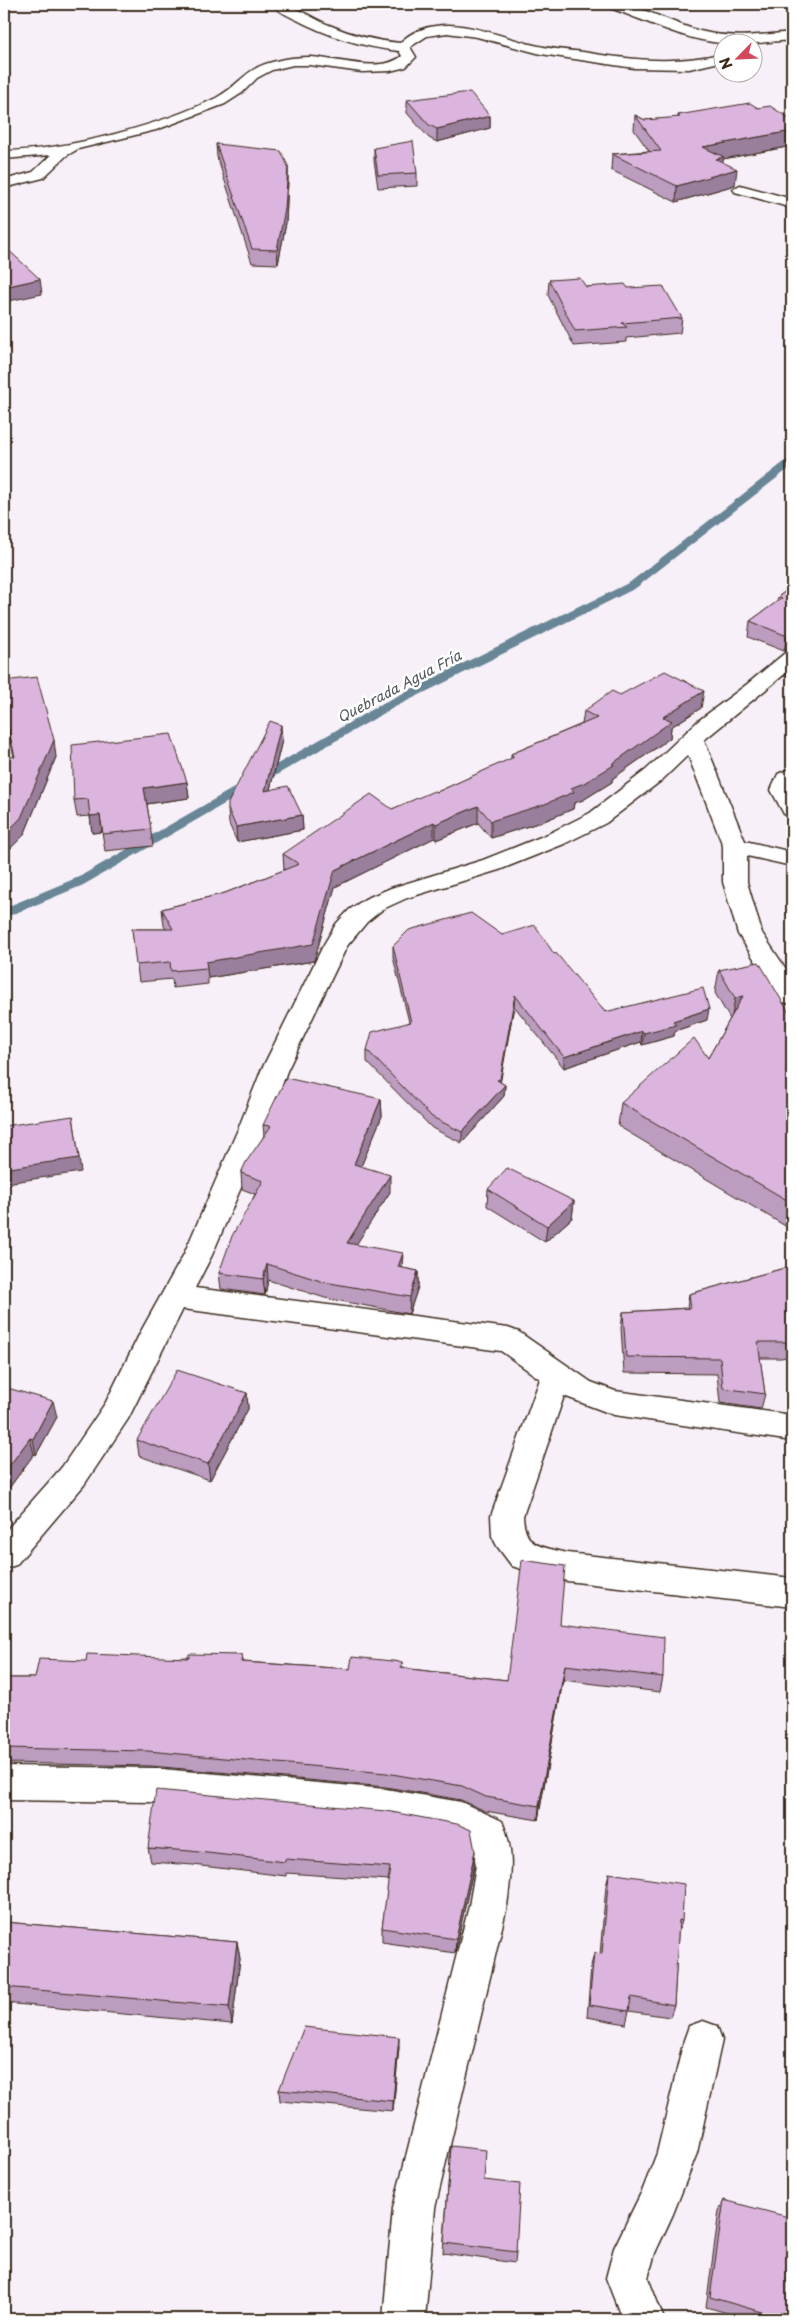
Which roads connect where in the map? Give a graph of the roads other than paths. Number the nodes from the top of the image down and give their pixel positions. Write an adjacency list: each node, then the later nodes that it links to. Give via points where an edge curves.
1 (278, 4): 5 (street, via 333,32 378,46)
2 (611, 4): 3 (street, via 721,39)
3 (792, 37): 4 (street)
4 (764, 46)
5 (402, 47): 6 (street, via 410,38 445,29 485,34 530,48 621,62 664,66); 7 (street, via 409,57 405,62 387,67 341,66 312,60 269,67 254,73 239,89 223,99 184,117)
6 (714, 60)
7 (88, 143): 8 (street); 9 (street, via 59,153 52,163 31,178)
8 (4, 155)
9 (4, 184)
10 (740, 189): 11 (street)
11 (792, 204)
12 (792, 657): 13 (street)
13 (693, 739): 16 (street); 19 (street, via 654,775 598,818 491,865 399,893 374,904 345,930 274,1071 198,1256)
14 (792, 775): 15 (street, via 786,779 782,790)
15 (792, 809)
16 (735, 846): 17 (street); 18 (street, via 735,882 750,934)
17 (792, 859)
18 (792, 996)
19 (177, 1297): 20 (street, via 508,1340); 22 (street, via 101,1435 73,1476)
20 (557, 1374): 21 (street, via 580,1391 614,1403); 23 (street, via 507,1516 508,1536 524,1556 567,1567)
21 (792, 1428)
22 (4, 1554)
23 (792, 1593)
24 (4, 1783): 26 (street, via 151,1786 386,1806 461,1819 489,1833 494,1865 488,1906 414,2208)
25 (703, 2040): 27 (street, via 677,2153 659,2200 635,2248 627,2278)
26 (404, 2319)
27 (643, 2319)

